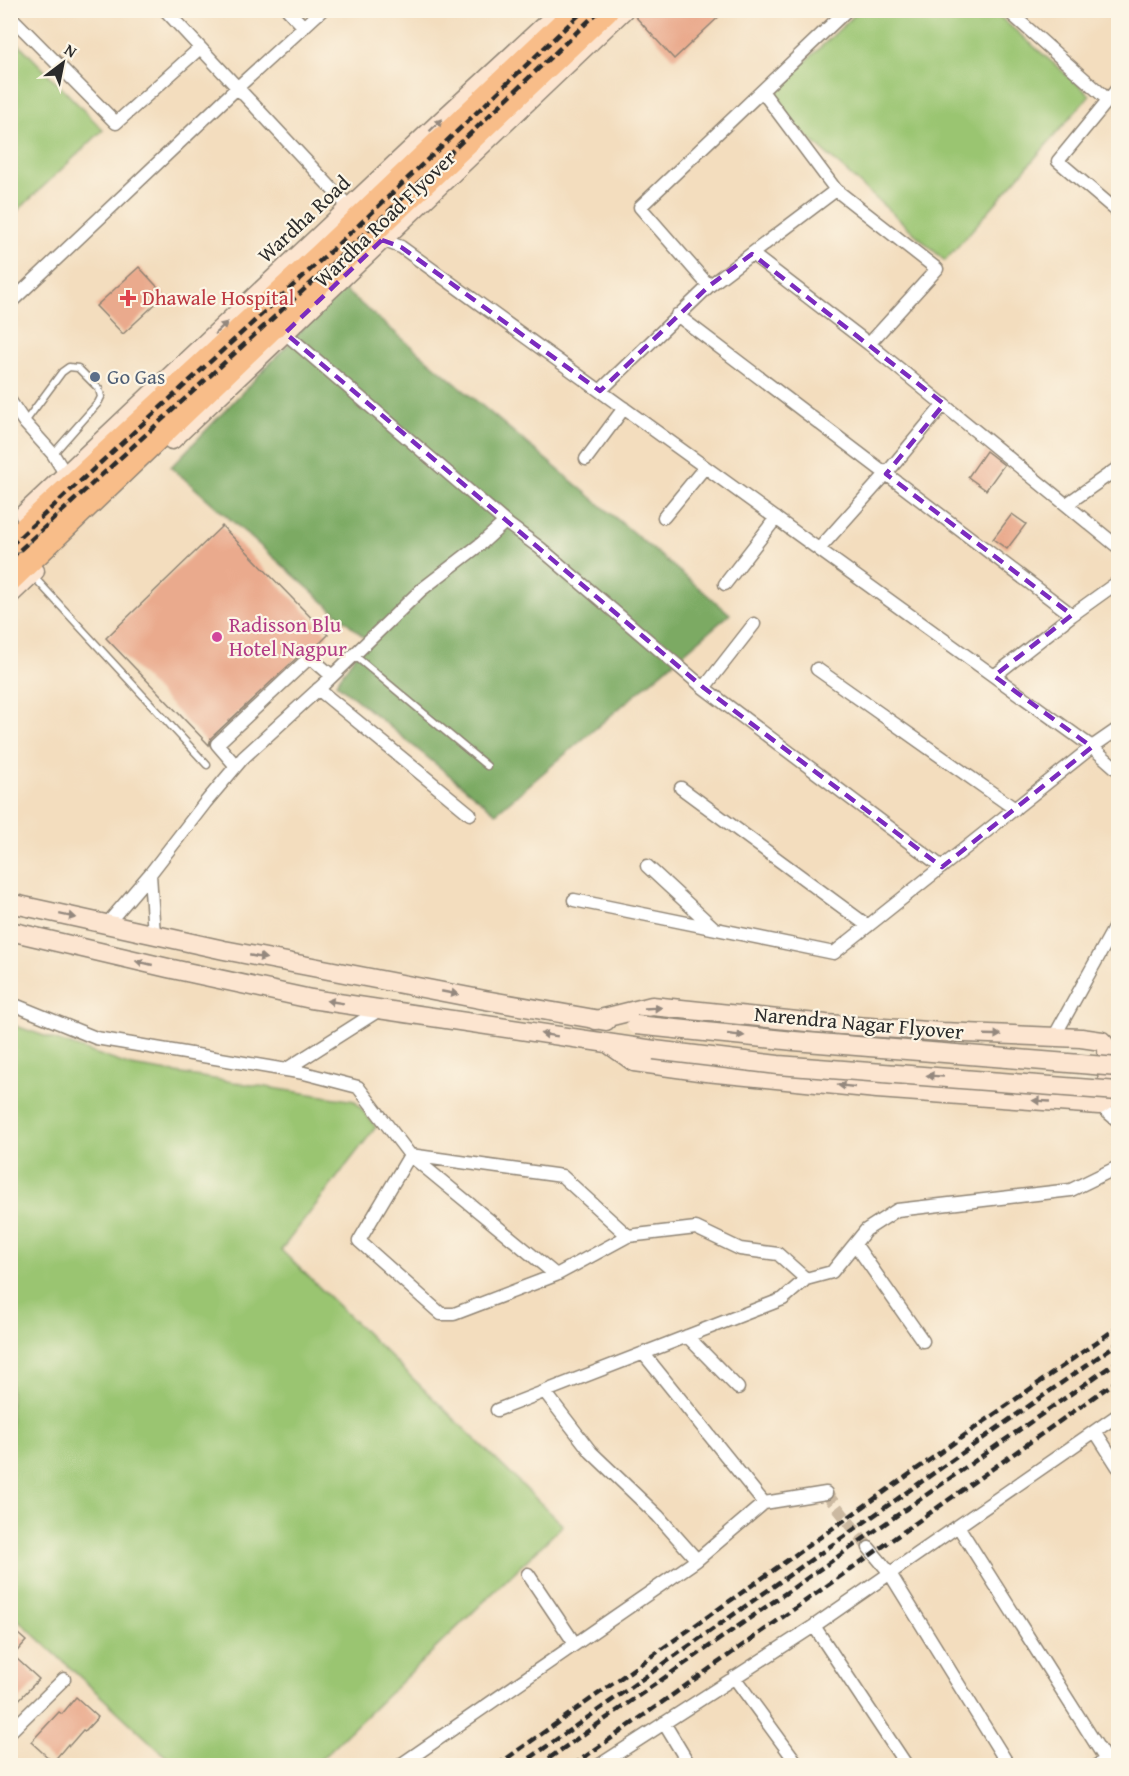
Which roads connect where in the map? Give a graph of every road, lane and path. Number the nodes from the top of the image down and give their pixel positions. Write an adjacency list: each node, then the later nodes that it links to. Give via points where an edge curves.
1 (165, 10): 12 (street)
2 (288, 10): 11 (street)
3 (322, 10): 11 (street)
4 (561, 10): 18 (street, Wardha Road, one-way to 4)
5 (578, 10): 43 (highway, Wardha Road Flyover)
6 (606, 10): 46 (highway, Wardha Road Flyover, via 299,302)
7 (624, 10): 20 (street)
8 (847, 10): 15 (street)
9 (1007, 10): 16 (street)
10 (10, 16): 12 (street, via 116,123)
11 (304, 27): 13 (street)
12 (200, 48): 13 (street)
13 (238, 87): 18 (street); 23 (street)
14 (1119, 88): 16 (street)
15 (762, 91): 17 (street); 22 (street, via 640,207)
16 (1108, 100): 19 (street, via 1058,161)
17 (836, 190): 21 (street); 26 (street, via 937,269)
18 (349, 207): 37 (street, Wardha Road, one-way to 18)
19 (1119, 212)
20 (382, 240): 25 (street); 27 (street, via 401,247)
21 (752, 254): 22 (street); 26 (street)
22 (709, 286): 24 (street)
23 (10, 303)
24 (677, 315): 27 (street); 36 (street)
25 (285, 333): 41 (street); 46 (street)
26 (869, 344): 29 (street)
27 (600, 391): 30 (street)
28 (10, 401): 31 (street)
29 (944, 404): 36 (street); 38 (street)
30 (624, 408): 33 (street); 34 (street)
31 (25, 423): 32 (street); 32 (lane, via 69,367 78,368 99,389 98,403)
32 (53, 454): 37 (street)
33 (586, 459)
34 (705, 467): 39 (street); 40 (street)
35 (1119, 468): 38 (street)
36 (886, 474): 45 (street); 50 (street)
37 (66, 475): 42 (street, Wardha Road)
38 (1067, 504): 44 (street)
39 (664, 517)
40 (776, 518): 45 (street); 48 (street)
41 (505, 522): 52 (street, via 422,590); 56 (street)
42 (10, 527)
43 (10, 543)
44 (1119, 547)
45 (819, 549): 55 (street)
46 (21, 577): 49 (street); 60 (lane)
47 (1119, 582): 50 (street)
48 (725, 584)
49 (10, 595)
50 (1072, 615): 55 (street)
51 (754, 624): 56 (street)
52 (354, 655): 54 (street); 62 (lane)
53 (817, 669): 65 (street)
54 (332, 676): 57 (street); 61 (street, via 310,657 284,681 217,744)
55 (994, 676): 59 (street)
56 (704, 688): 68 (street)
57 (318, 689): 61 (street); 66 (street)
58 (1119, 729): 59 (street)
59 (1092, 747): 63 (street); 65 (street)
60 (207, 765)
61 (236, 766): 69 (street)
62 (487, 766)
63 (1119, 770)
64 (681, 788): 74 (street)
65 (1015, 809): 68 (street)
66 (470, 814)
67 (647, 866): 75 (street)
68 (942, 867): 74 (street)
69 (150, 874): 73 (street); 77 (street)
70 (574, 900): 75 (street)
71 (10, 903): 73 (street, Narendra Nagar Flyover, one-way to 73)
72 (1119, 921): 81 (street)
73 (107, 924): 77 (street, Narendra Nagar Flyover)
74 (868, 926): 75 (street, via 834,953)
75 (715, 929)
76 (10, 931): 79 (street, one-way to 76, via 168,968)
77 (154, 935): 80 (street, Narendra Nagar Flyover, one-way to 80)
78 (10, 1003): 84 (street, via 96,1038)
79 (381, 1010): 82 (street, one-way to 79); 84 (street)
80 (596, 1020): 81 (street, one-way to 81, via 652,1006 826,1024); 83 (street, Narendra Nagar Flyover, one-way to 83, bridge, via 794,1041)
81 (1054, 1037): 86 (street, via 1102,1041 1107,1047 1108,1099)
82 (606, 1043): 85 (street, one-way to 82, bridge, via 778,1065); 86 (street, one-way to 82, via 706,1072 634,1062)
83 (1119, 1067)
84 (285, 1070): 88 (street, via 358,1087)
85 (1119, 1091)
86 (1099, 1105): 87 (street)
87 (1119, 1121)
88 (410, 1155): 90 (street, via 562,1176); 92 (street); 92 (street, via 358,1240 441,1314 454,1314)
89 (1119, 1167): 91 (street, via 1071,1190 897,1210 866,1230)
90 (628, 1236): 92 (street); 93 (street, via 696,1228 740,1249 778,1254)
91 (855, 1244): 93 (street, via 832,1272); 95 (street)
92 (556, 1275)
93 (806, 1279): 94 (street, via 783,1299)
94 (687, 1336): 96 (street); 97 (street)
95 (923, 1341)
96 (643, 1353): 98 (street); 104 (street)
97 (738, 1388)
98 (545, 1392): 99 (street); 107 (street, via 591,1452)
99 (497, 1410)
100 (1119, 1415): 101 (street)
101 (1095, 1431): 102 (street); 105 (street)
102 (1119, 1467)
103 (826, 1494): 104 (street)
104 (764, 1503): 107 (street)
105 (958, 1526): 108 (street); 116 (street)
106 (869, 1548): 108 (street)
107 (697, 1560): 111 (street)
108 (889, 1572): 110 (street); 122 (street)
109 (528, 1574): 111 (street)
110 (814, 1626): 112 (street); 121 (street)
111 (575, 1644): 117 (street)
112 (734, 1677): 114 (street); 120 (street)
113 (64, 1679): 115 (street)
114 (664, 1723): 118 (street); 119 (street)
115 (10, 1732)
116 (1104, 1764)
117 (399, 1766)
118 (598, 1766)
119 (690, 1766)
120 (799, 1766)
121 (907, 1766)
122 (1009, 1766)

